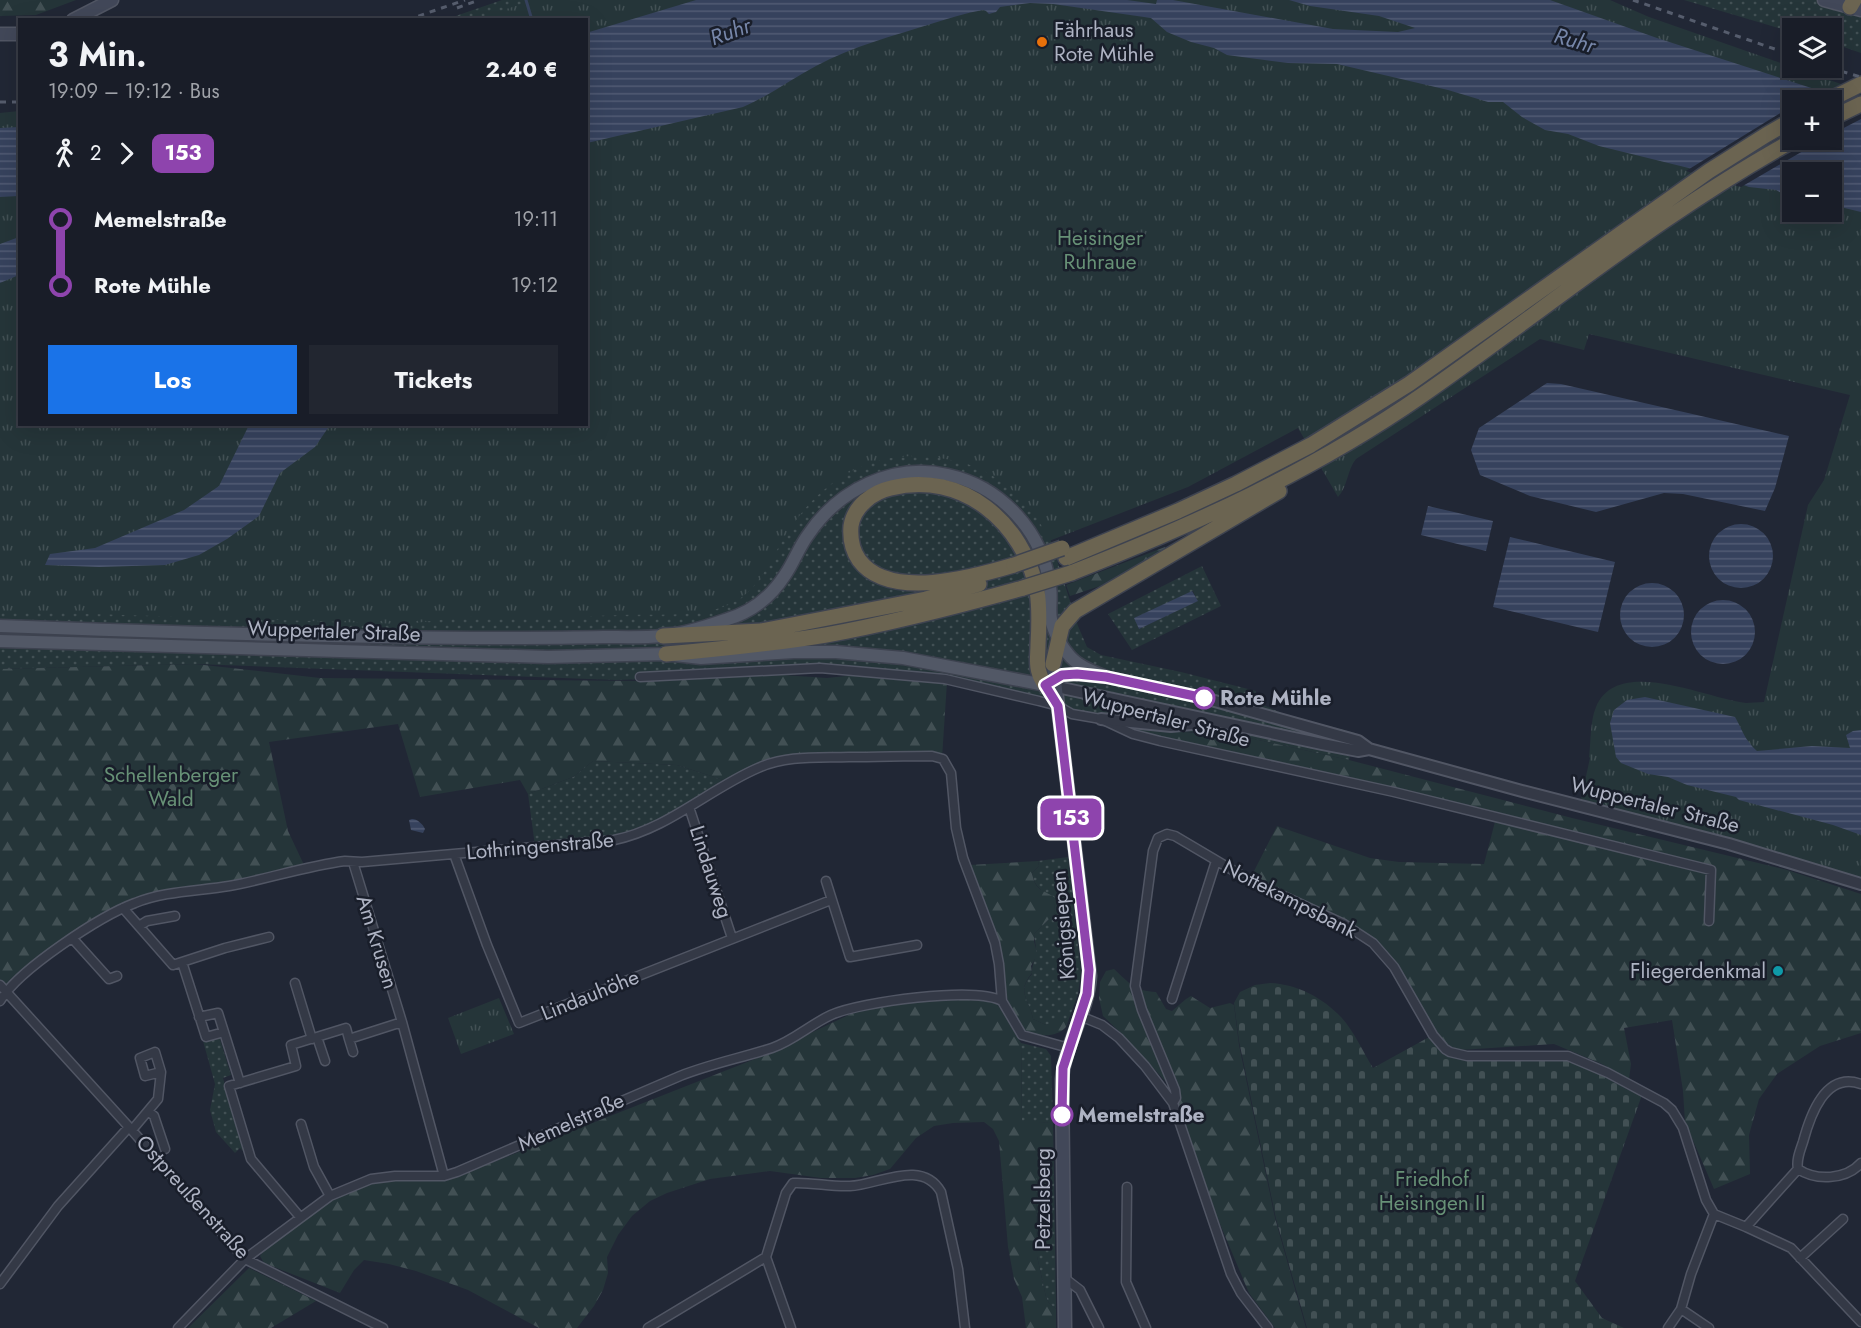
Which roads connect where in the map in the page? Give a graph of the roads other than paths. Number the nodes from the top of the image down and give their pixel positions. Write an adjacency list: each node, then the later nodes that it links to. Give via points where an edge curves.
1 (112, 0): 4 (main road)
2 (1824, 0): 3 (main road)
3 (1851, 5)
4 (78, 18)
5 (0, 34): 6 (main road)
6 (18, 34)
7 (1861, 84): 8 (highway)
8 (1842, 94)
9 (1861, 104): 10 (highway)
10 (1842, 113)
11 (1782, 126): 14 (highway, via 1709,171 1409,384 1311,445 1106,543)
12 (1782, 147): 13 (highway, via 1669,217 1419,397)
13 (1319, 460): 18 (highway, via 1298,480 1080,607 1062,626); 20 (highway, bridge, via 1245,498 1071,573 1023,588 930,614 826,635)
14 (1017, 569): 17 (highway, via 926,599 794,625 760,631); 24 (highway, via 932,583 888,579 874,575 855,554 852,522 874,494 912,485 955,491 1001,519 1021,546 1033,577 1039,610 1038,672)
15 (1051, 620): 17 (main road, Wuppertaler Straße, via 1051,587 1039,548 1011,507 970,482 948,475 908,472 863,485 830,508 805,538 776,587 755,607 725,620); 18 (main road); 21 (main road, Wuppertaler Straße)
16 (0, 627): 17 (main road, Wuppertaler Straße, via 381,638)
17 (663, 636)
18 (1059, 637): 21 (highway); 23 (main road, via 1070,658)
19 (0, 641): 20 (main road, Wuppertaler Straße, via 548,657)
20 (666, 654): 24 (main road, Wuppertaler Straße, via 701,658 794,652 874,654)
21 (1053, 664): 24 (main road, Königsiepen)
22 (640, 677): 25 (street, Wuppertaler Straße, via 820,668 867,671 945,679)
23 (1106, 677): 24 (street, Wuppertaler Straße, via 1070,674); 28 (street, Wuppertaler Straße, via 1204,698 1358,741)
24 (1051, 684): 25 (main road, Königsiepen); 27 (street, Wuppertaler Straße)
25 (1058, 706): 26 (street, Wuppertaler Straße, via 1072,714); 51 (main road, Königsiepen, via 1089,970)
26 (1101, 718): 27 (street, via 1171,726); 38 (street, Wuppertaler Straße, via 1132,734 1160,741 1394,792 1711,870)
27 (1221, 721): 28 (street, Wuppertaler Straße, via 1358,751)
28 (1369, 749): 34 (street, Wuppertaler Straße, via 1729,844)
29 (689, 807): 30 (street, Lothringenstraße, via 638,833 614,840); 41 (street, Lindauweg); 50 (street, Lothringenstraße, via 757,768 787,759 943,759 951,773 963,858 995,943)
30 (454, 854): 32 (street, Lothringenstraße); 41 (street, Lindauhöhe, via 519,1023)
31 (1216, 861): 48 (street); 63 (street, Nottekampsbank, via 1167,834 1157,839 1153,851 1135,986 1175,1090); 73 (street, Nottekampsbank, via 1272,892 1344,924 1373,943 1394,967 1432,1035 1450,1052 1467,1056 1568,1056 1664,1103 1683,1128)
32 (353, 862): 36 (street, Lothringenstraße, via 164,896); 53 (street, Am Krusen)
33 (825, 881): 35 (street)
34 (1861, 884)
35 (831, 900): 41 (street, Lindauhöhe); 43 (street, via 850,957)
36 (123, 908): 39 (street); 42 (street, Lothringenstraße)
37 (175, 916): 39 (street)
38 (1709, 921)
39 (139, 926): 44 (street, via 173,964)
40 (269, 937): 44 (street)
41 (732, 938)
42 (73, 939): 45 (street, via 109,979); 47 (street, Lothringenstraße)
43 (918, 945)
44 (182, 962): 52 (street)
45 (117, 976)
46 (295, 983): 55 (street)
47 (3, 989): 49 (street, Lothringenstraße); 66 (street, Ostpreußenstraße)
48 (1172, 999)
49 (0, 1001)
50 (1002, 1001): 57 (street, via 1022,1035); 70 (street, Memelstraße, via 985,995 959,995 844,1010 773,1048 680,1076)
51 (1080, 1016): 57 (main road, Petzelsberg); 63 (street, via 1113,1032)
52 (199, 1017): 54 (street, via 218,1013); 54 (street, via 206,1037)
53 (402, 1022): 56 (street); 70 (street, Am Krusen)
54 (224, 1032): 61 (street)
55 (314, 1038): 56 (street, via 346,1028); 59 (street); 61 (street, via 291,1045 296,1065)
56 (349, 1039): 58 (street)
57 (1068, 1048): 80 (main road, Petzelsberg, via 1062,1079)
58 (353, 1052)
59 (325, 1060)
60 (161, 1072): 64 (street, Ostpreußenstraße, via 158,1100)
61 (240, 1083): 74 (street, via 229,1086 251,1159)
62 (1861, 1084): 69 (street, via 1835,1085 1823,1094 1805,1135)
63 (1173, 1103): 92 (street, via 1231,1274)
64 (148, 1111): 66 (street, Ostpreußenstraße); 67 (street, Ostpreußenstraße, via 154,1116)
65 (301, 1124): 72 (street, via 314,1167)
66 (131, 1128): 79 (street, Ostpreußenstraße); 81 (street, via 58,1206)
67 (165, 1149)
68 (1860, 1167): 69 (street, via 1828,1178)
69 (1798, 1169): 76 (street)
70 (444, 1176): 72 (street, Memelstraße, via 371,1179)
71 (1127, 1187): 91 (street, via 1126,1282)
72 (330, 1196): 74 (street, Memelstraße)
73 (1714, 1214): 76 (street); 82 (street)
74 (300, 1216): 79 (street, Memelstraße)
75 (1843, 1219): 78 (street)
76 (1746, 1227): 78 (street, via 1784,1243)
77 (766, 1257): 87 (street); 88 (street); 89 (street, via 786,1193 793,1183 849,1186 902,1174 925,1178 938,1185 941,1192 958,1269)
78 (1800, 1258): 83 (street)
79 (245, 1259): 85 (street, Memelstraße); 86 (street, Ostpreußenstraße)
80 (1063, 1277): 84 (main road, Petzelsberg); 90 (street, Petzelsberg, via 1080,1290)
81 (0, 1284)
82 (1681, 1309): 93 (street); 94 (street)
83 (1861, 1326)
84 (1065, 1327)
85 (178, 1328)
86 (383, 1328)
87 (648, 1328)
88 (791, 1328)
89 (965, 1328)
90 (1099, 1328)
91 (1146, 1328)
92 (1268, 1328)
93 (1668, 1328)
94 (1709, 1328)

